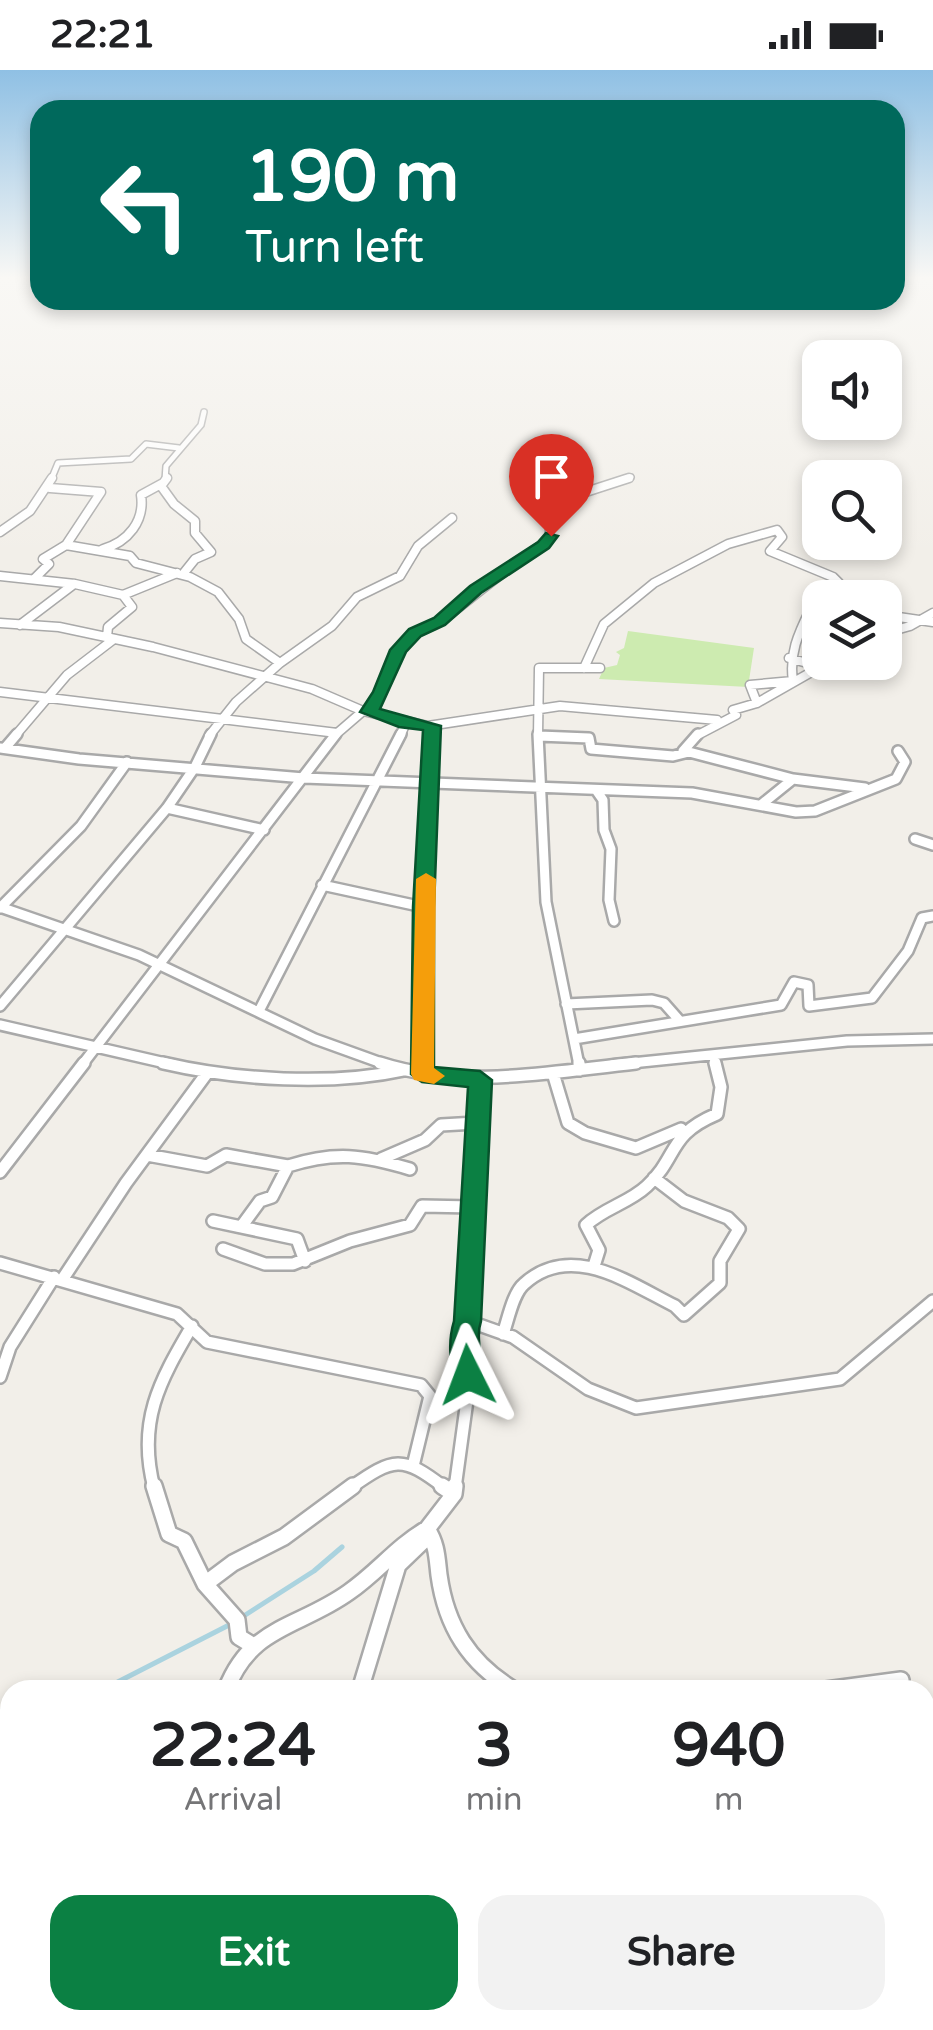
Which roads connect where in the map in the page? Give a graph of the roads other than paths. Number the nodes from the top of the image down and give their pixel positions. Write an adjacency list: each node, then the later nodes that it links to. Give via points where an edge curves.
1 (204, 412): 2 (street)
2 (180, 448): 4 (street); 5 (street, via 146,444 130,459 58,463)
3 (631, 476): 38 (street, via 560,500 549,540 440,622 415,632)
4 (163, 483): 9 (street, via 141,496 140,518 122,541); 10 (street, via 160,490 195,521 195,533 210,552)
5 (50, 488): 7 (street); 8 (street, via 101,492)
6 (452, 518): 28 (street, via 418,546 400,576 358,598)
7 (0, 532)
8 (66, 546): 9 (street); 12 (street, via 43,559 50,563)
9 (96, 549): 10 (street)
10 (180, 574): 15 (street); 28 (street, via 209,583 242,617 246,639)
11 (0, 576): 12 (street)
12 (34, 579): 14 (street)
13 (837, 580): 29 (street, via 770,551 782,538 777,530 728,544 654,583 604,624)
14 (75, 584): 15 (street); 21 (street)
15 (123, 595): 25 (street, via 132,607 108,627)
16 (933, 613): 18 (street)
17 (902, 618): 18 (street)
18 (916, 621): 19 (street); 22 (street)
19 (933, 622)
20 (5, 624): 21 (street); 24 (street)
21 (20, 624): 25 (street)
22 (902, 626)
23 (802, 628): 26 (street)
24 (0, 634)
25 (110, 638): 31 (street); 35 (street)
26 (789, 658): 27 (street); 33 (street)
27 (802, 662)
28 (280, 663): 31 (street)
29 (584, 668): 30 (street); 37 (street, via 539,668)
30 (600, 668)
31 (262, 677): 38 (street); 39 (street)
32 (802, 678): 33 (street)
33 (793, 682): 36 (street); 36 (street, via 750,685)
34 (0, 692): 35 (street)
35 (46, 698): 39 (street); 45 (street)
36 (757, 702): 40 (street)
37 (539, 709): 40 (street, via 578,706); 42 (street); 44 (street)
38 (366, 711): 41 (street); 43 (street)
39 (223, 719): 43 (street); 49 (street)
40 (717, 720): 46 (street)
41 (406, 723): 42 (street); 52 (street)
42 (432, 726): 53 (street)
43 (337, 732): 50 (street)
44 (539, 736): 46 (street, via 589,738 591,749 642,755); 54 (street)
45 (2, 748): 48 (street)
46 (682, 751): 51 (street)
47 (898, 751): 55 (street, via 905,762 896,779)
48 (127, 762): 49 (street); 63 (street, via 81,826)
49 (195, 767): 50 (street); 58 (street)
50 (304, 778): 52 (street); 59 (street)
51 (794, 779): 55 (street); 57 (street)
52 (379, 783): 53 (street); 62 (street)
53 (432, 784): 54 (street); 64 (street)
54 (538, 787): 56 (street); 69 (street, via 546,902)
55 (867, 788): 57 (street, via 811,812)
56 (596, 790): 57 (street, via 692,793); 66 (street, via 611,848)
57 (761, 804)
58 (167, 808): 59 (street); 67 (street)
59 (264, 830): 68 (street)
60 (914, 839): 61 (street)
61 (933, 845)
62 (322, 885): 64 (street); 71 (street)
63 (0, 907): 67 (street)
64 (423, 907): 82 (street)
65 (933, 916): 72 (street, via 922,918 908,951 872,998 809,1006 808,985 794,982 782,1004)
66 (614, 921)
67 (67, 926): 68 (street); 70 (street)
68 (160, 964): 71 (street); 76 (street)
69 (566, 1004): 72 (street, via 652,1000); 74 (street)
70 (0, 1006)
71 (260, 1010): 78 (street)
72 (679, 1020): 74 (street)
73 (0, 1025): 76 (street)
74 (574, 1038): 79 (street)
75 (933, 1040): 77 (street, via 847,1040)
76 (93, 1050): 80 (street); 90 (street)
77 (714, 1057): 79 (street); 85 (street, via 722,1101 716,1114)
78 (404, 1070): 80 (street, via 363,1079); 82 (street)
79 (580, 1070): 81 (street)
80 (207, 1073): 86 (street)
81 (553, 1073): 83 (street); 85 (street, via 568,1123 585,1133 636,1148)
82 (422, 1074): 83 (street)
83 (480, 1080): 84 (street)
84 (476, 1123): 87 (street, via 442,1125 426,1140); 92 (street)
85 (687, 1127): 91 (street)
86 (147, 1155): 88 (street, via 207,1166 226,1156); 99 (street)
87 (381, 1159): 88 (street, via 316,1156); 89 (street)
88 (288, 1166): 94 (street, via 272,1196)
89 (410, 1169)
90 (0, 1172)
91 (654, 1178): 98 (street, via 586,1225 599,1250); 98 (street, via 739,1230 720,1261 720,1283 684,1315)
92 (473, 1207): 96 (street, via 422,1206 410,1226); 101 (street)
93 (213, 1222): 94 (street)
94 (241, 1227): 96 (street, via 297,1240)
95 (222, 1249): 96 (street, via 266,1264)
96 (305, 1261)
97 (0, 1264): 99 (street)
98 (594, 1266): 103 (street, via 554,1266 521,1285)
99 (58, 1279): 102 (street, via 177,1314); 104 (street, via 10,1347)
100 (933, 1301): 103 (street, via 840,1380 636,1408 607,1398)
101 (468, 1321): 103 (street); 106 (street, via 462,1349 468,1393)
102 (192, 1326): 105 (street, via 207,1342 421,1385 430,1396); 108 (street, via 164,1374 149,1418 146,1456 163,1522 184,1541)
103 (503, 1334)
104 (0, 1377)
105 (413, 1466): 106 (street); 108 (street, via 400,1460 386,1464 282,1538 221,1567)
106 (454, 1494): 107 (street)
107 (427, 1529): 109 (street, via 398,1546 350,1592); 111 (street, via 398,1565); 112 (street, via 454,1636)
108 (205, 1584): 109 (street)
109 (252, 1646): 110 (street)
110 (231, 1680)
111 (363, 1680)
112 (496, 1680)

